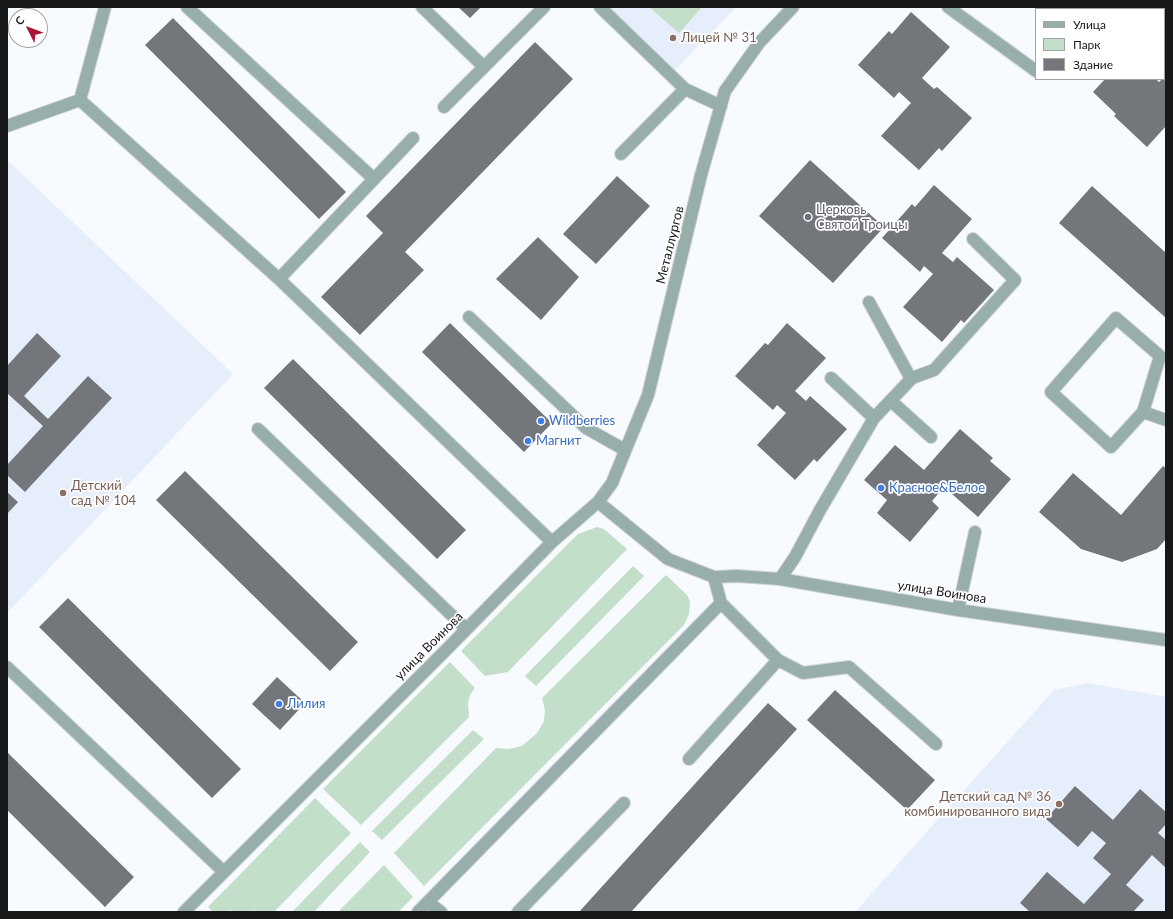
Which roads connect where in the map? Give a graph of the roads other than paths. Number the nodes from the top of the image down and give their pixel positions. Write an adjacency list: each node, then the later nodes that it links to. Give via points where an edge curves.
1 (105, 7): 11 (street)
2 (187, 7): 17 (street)
3 (422, 7): 8 (street)
4 (544, 7): 8 (street)
5 (600, 7): 10 (street)
6 (793, 7): 12 (street, Металлургов, via 759,43 725,91)
7 (948, 7): 9 (street)
8 (484, 66): 13 (street)
9 (1035, 70)
10 (684, 89): 12 (street); 16 (street)
11 (80, 100): 14 (street); 19 (street)
12 (720, 106): 30 (street, Металлургов, via 648,395)
13 (444, 107)
14 (7, 126)
15 (413, 138): 17 (street)
16 (621, 154)
17 (374, 179): 19 (street)
18 (973, 239): 23 (street, via 1015,280 934,370)
19 (278, 279): 33 (street)
20 (869, 302): 23 (street)
21 (469, 317): 30 (street, via 586,428)
22 (832, 378): 26 (street)
23 (911, 379): 24 (street)
24 (891, 401): 26 (street); 29 (street)
25 (1143, 412): 25 (street, via 1160,356 1116,318 1051,392 1112,447); 27 (street)
26 (874, 418): 35 (street)
27 (1166, 420)
28 (258, 429): 38 (street)
29 (931, 437)
30 (625, 450): 31 (street, Металлургов, via 612,483)
31 (598, 502): 33 (street, улица Воинова); 34 (street, улица Воинова, via 668,559)
32 (975, 532): 37 (street)
33 (552, 542): 38 (street, улица Воинова)
34 (714, 578): 35 (street, улица Воинова, via 737,576); 36 (street)
35 (780, 579): 37 (street, улица Воинова)
36 (721, 603): 40 (street); 46 (street)
37 (958, 610): 39 (street, улица Воинова)
38 (466, 629): 45 (street, улица Воинова)
39 (1166, 640)
40 (778, 660): 42 (street, via 803,673 849,667); 43 (street)
41 (7, 667): 45 (street)
42 (936, 744)
43 (688, 759)
44 (624, 803): 50 (street)
45 (224, 872): 47 (street, улица Воинова)
46 (428, 902): 48 (street); 49 (street)
47 (184, 912)
48 (418, 912)
49 (440, 912)
50 (518, 912)

